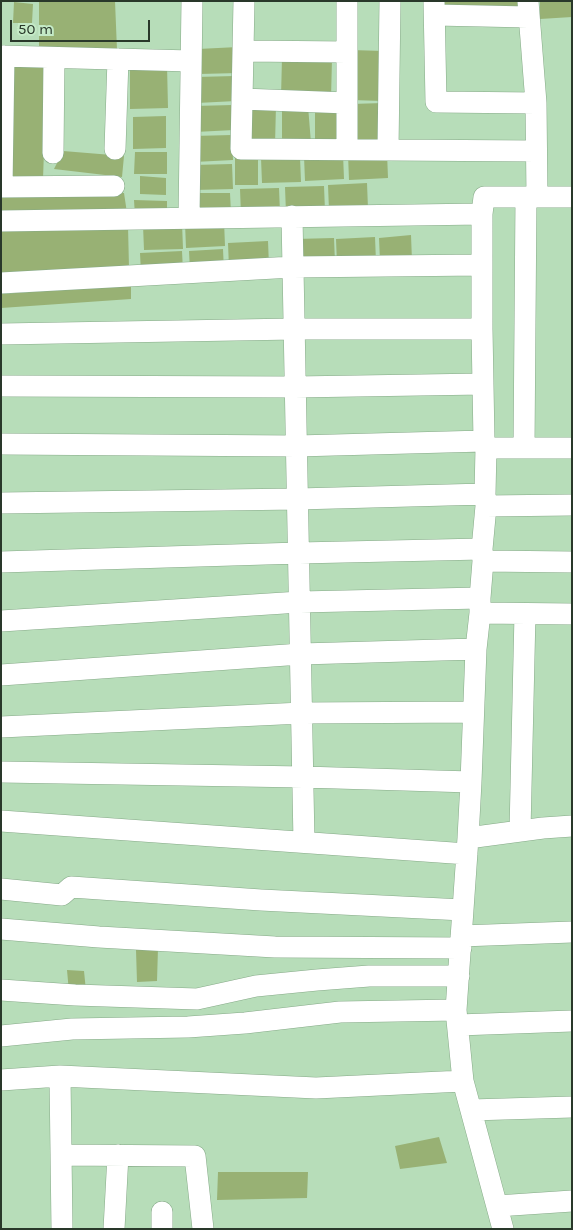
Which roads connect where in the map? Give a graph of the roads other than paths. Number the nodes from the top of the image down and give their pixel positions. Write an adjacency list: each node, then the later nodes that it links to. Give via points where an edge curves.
1 (192, 1): 12 (street)
2 (244, 1): 7 (street)
3 (347, 1): 8 (street)
4 (390, 1): 18 (street)
5 (434, 8): 6 (street); 15 (street, via 436,102)
6 (528, 9): 15 (street)
7 (243, 51): 8 (street); 13 (street)
8 (347, 52): 14 (street)
9 (3, 56): 10 (street); 22 (street)
10 (54, 58): 11 (street); 20 (street)
11 (118, 59): 12 (street); 16 (street)
12 (191, 61): 27 (street)
13 (242, 98): 14 (street); 17 (street, via 241,149)
14 (347, 103): 17 (street)
15 (536, 103): 19 (street)
16 (115, 149)
17 (347, 150): 18 (street)
18 (388, 150): 19 (street)
19 (536, 151): 23 (street)
20 (53, 153)
21 (114, 186): 22 (street)
22 (2, 187)
23 (531, 197): 24 (street); 25 (street, via 484,197); 41 (street)
24 (572, 197)
25 (482, 214): 26 (street); 29 (street)
26 (292, 216): 27 (street); 30 (street)
27 (189, 218): 28 (street)
28 (1, 221)
29 (481, 265): 30 (street); 33 (street)
30 (293, 267): 31 (street); 32 (street)
31 (1, 283)
32 (294, 329): 33 (street); 34 (street); 37 (street)
33 (482, 329): 35 (street)
34 (1, 334)
35 (483, 384): 37 (street); 39 (street)
36 (1, 386): 37 (street)
37 (295, 387): 40 (street)
38 (1, 444): 40 (street)
39 (485, 444): 40 (street); 41 (street); 44 (street)
40 (297, 446): 43 (street)
41 (524, 448): 42 (street)
42 (572, 448)
43 (298, 499): 44 (street); 45 (street); 47 (street)
44 (485, 500): 46 (street); 48 (street)
45 (1, 503)
46 (572, 506)
47 (299, 553): 48 (street); 49 (street); 51 (street)
48 (482, 555): 50 (street); 52 (street)
49 (1, 562)
50 (572, 562)
51 (300, 602): 52 (street); 55 (street); 57 (street)
52 (480, 606): 53 (street); 56 (street)
53 (525, 614): 54 (street); 67 (street)
54 (572, 614)
55 (1, 621)
56 (476, 649): 57 (street); 59 (street)
57 (301, 654): 58 (street); 60 (street)
58 (1, 675)
59 (473, 712): 60 (street); 64 (street)
60 (302, 713): 61 (street); 63 (street)
61 (1, 727)
62 (1, 772): 63 (street)
63 (303, 777): 64 (street); 68 (street)
64 (471, 782): 69 (street)
65 (1, 820): 68 (street)
66 (572, 826): 67 (street)
67 (520, 831): 69 (street)
68 (304, 842): 69 (street)
69 (468, 846): 71 (street)
70 (1, 889): 71 (street, via 62,895 71,887)
71 (463, 910): 74 (street)
72 (1, 929): 74 (street, via 275,947)
73 (572, 932): 74 (street)
74 (461, 942): 75 (street)
75 (459, 976): 76 (street, via 369,976 317,980 256,986 197,999 75,996); 77 (street)
76 (1, 990)
77 (457, 1017): 78 (street); 79 (street, via 340,1012 245,1023 72,1029); 82 (street)
78 (572, 1021)
79 (1, 1036)
80 (60, 1076): 81 (street); 82 (street, via 316,1088); 85 (street)
81 (1, 1080)
82 (464, 1081): 84 (street)
83 (572, 1107): 84 (street)
84 (471, 1110): 88 (street)
85 (61, 1155): 86 (street); 89 (street)
86 (118, 1156): 90 (street); 91 (street, via 195,1156)
87 (572, 1201): 88 (street)
88 (497, 1206): 92 (street)
89 (62, 1229)
90 (114, 1229)
91 (203, 1229)
92 (503, 1229)

